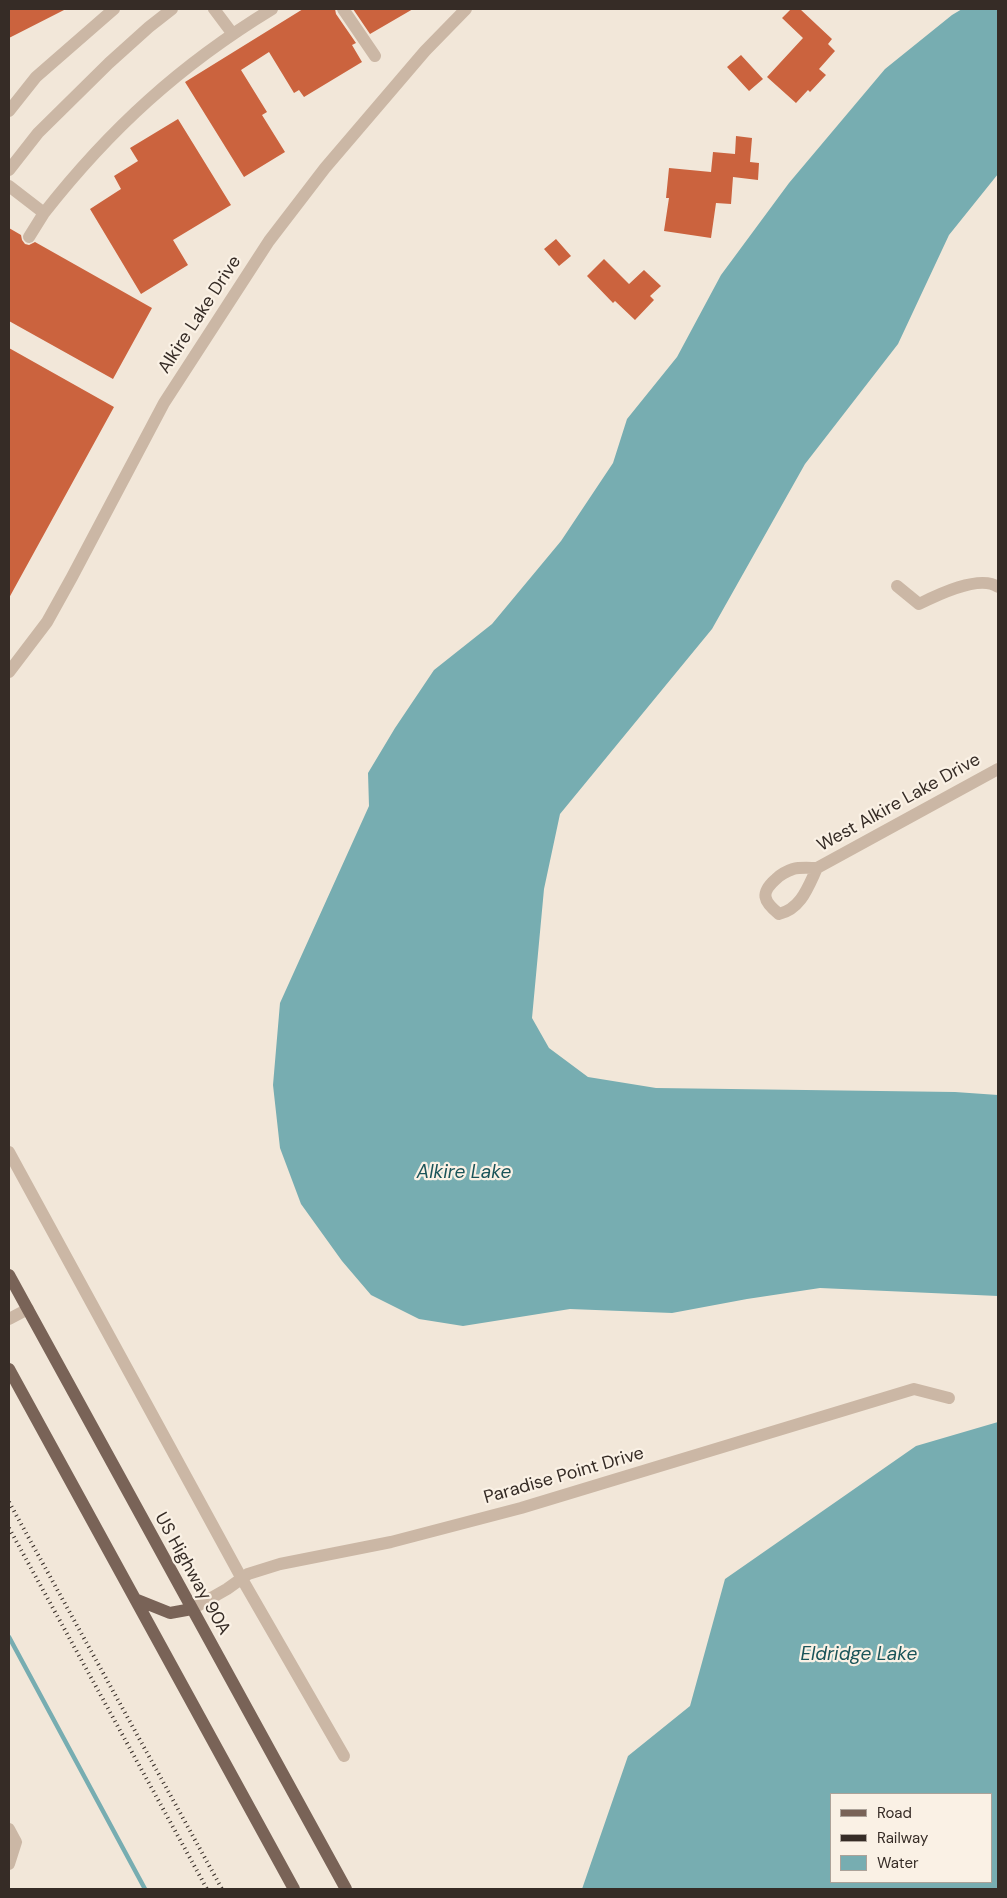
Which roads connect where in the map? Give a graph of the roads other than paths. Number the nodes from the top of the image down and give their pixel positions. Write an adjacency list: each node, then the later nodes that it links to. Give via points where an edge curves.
1 (114, 9): 7 (street)
2 (172, 9): 11 (street, via 109,63 38,132)
3 (214, 9): 8 (street)
4 (272, 9): 8 (street)
5 (343, 9): 9 (street)
6 (466, 9): 17 (street, Alkire Lake Drive, via 425,51 325,168 269,242 164,404 47,622)
7 (100, 13): 10 (street, via 36,77)
8 (232, 33): 13 (street, via 195,60 119,127 76,172)
9 (375, 56)
10 (9, 111)
11 (9, 170)
12 (9, 186): 13 (street)
13 (44, 213): 14 (street)
14 (29, 237)
15 (897, 586): 16 (street, via 919,604 973,583 993,583)
16 (998, 587)
17 (9, 672)
18 (998, 769): 19 (street, West Alkire Lake Drive)
19 (817, 868)
20 (9, 1152): 26 (street)
21 (9, 1275): 22 (main road, US Highway 90A)
22 (28, 1309): 23 (street); 28 (main road, US Highway 90A)
23 (9, 1319)
24 (9, 1369): 27 (main road)
25 (949, 1398): 26 (street, Paradise Point Drive, via 914,1389 521,1508 391,1542 280,1564)
26 (242, 1579): 28 (street, Paradise Point Drive); 29 (street)
27 (135, 1600): 28 (main road, via 170,1613); 32 (main road)
28 (192, 1609): 33 (main road, US Highway 90A)
29 (344, 1756)
30 (9, 1829): 31 (street, via 16,1842)
31 (9, 1864)
32 (294, 1889)
33 (346, 1889)

